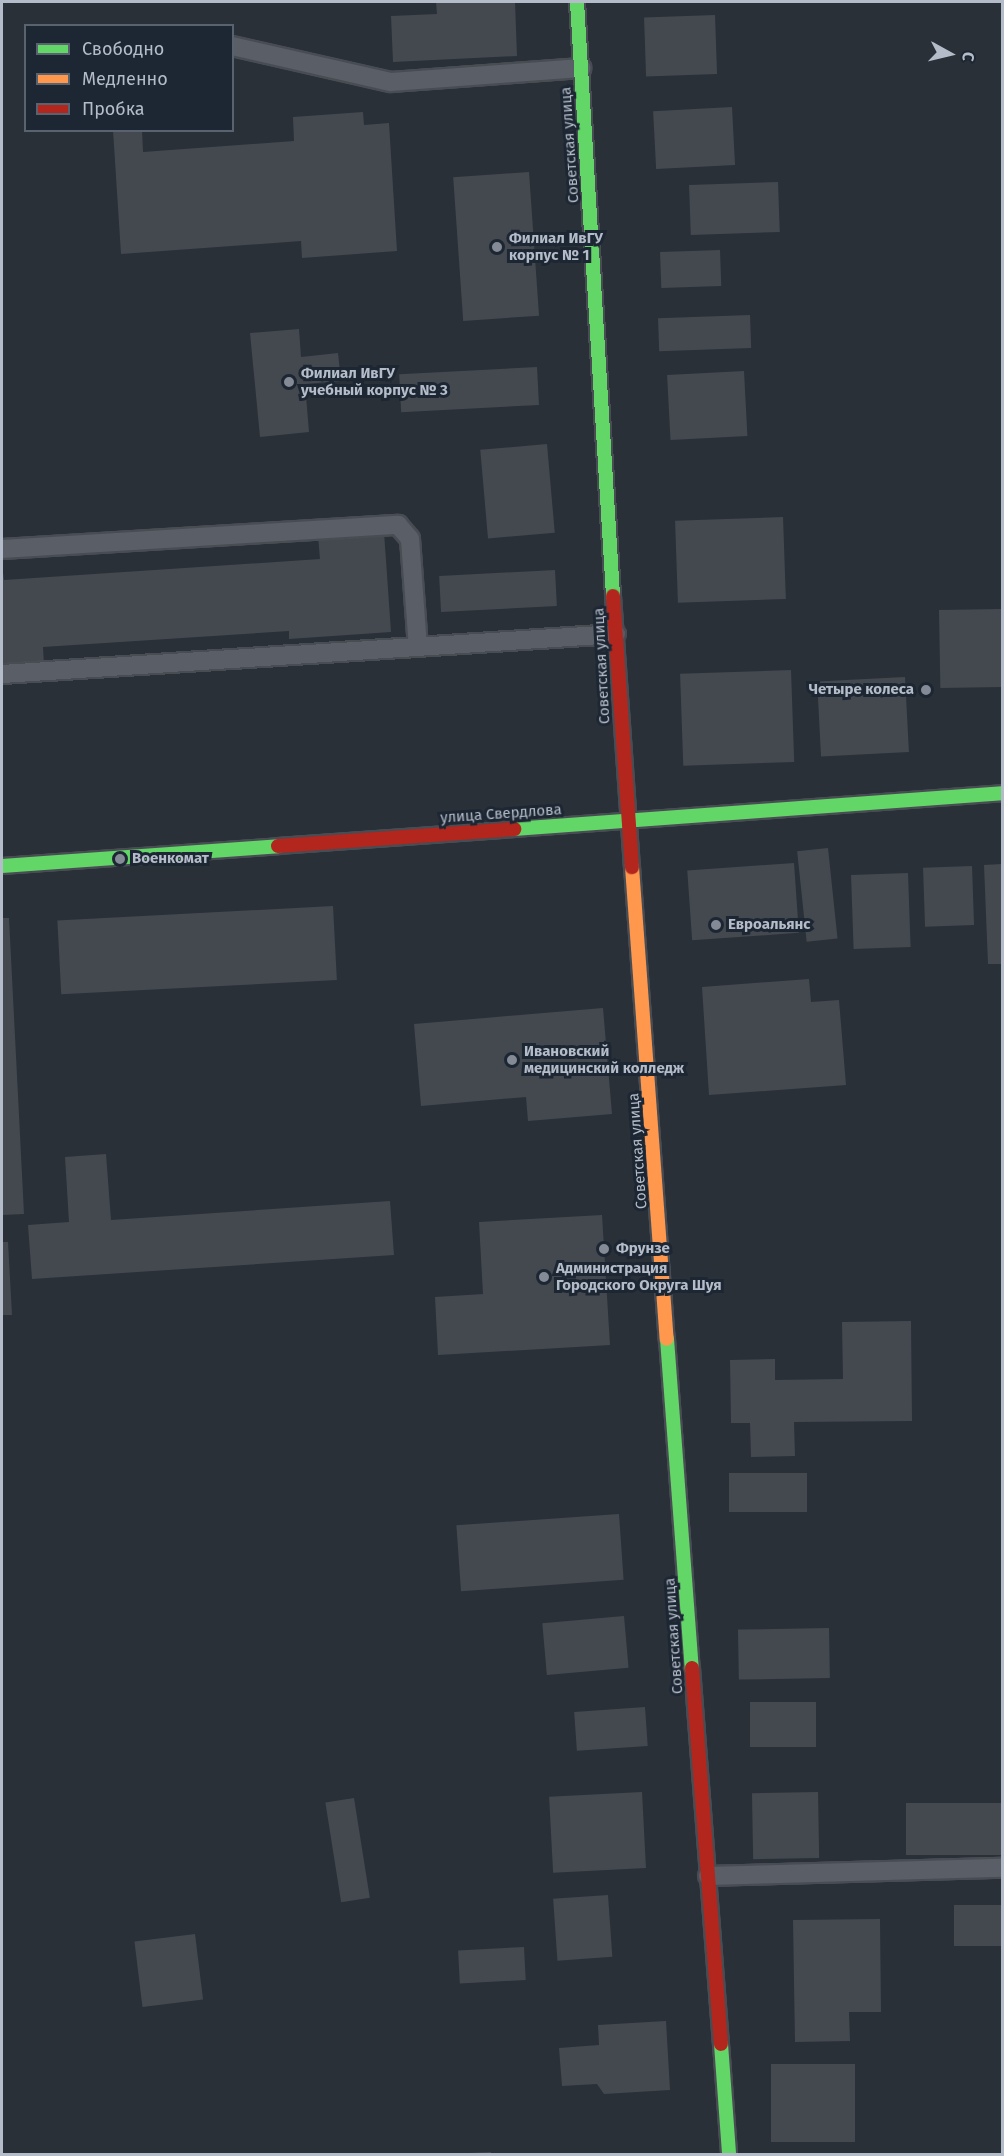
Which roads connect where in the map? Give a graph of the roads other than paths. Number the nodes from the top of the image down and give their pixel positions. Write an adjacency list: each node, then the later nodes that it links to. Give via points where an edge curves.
1 (577, 2): 3 (street, Советская улица)
2 (234, 46): 3 (lane, via 391,82)
3 (581, 68): 5 (street, Советская улица)
4 (2, 549): 6 (lane, via 398,525 410,539)
5 (616, 634): 6 (lane); 9 (street, Советская улица)
6 (418, 647): 7 (lane)
7 (2, 675)
8 (1002, 794): 9 (street, улица Свердлова)
9 (631, 821): 10 (street, улица Свердлова); 12 (street, Советская улица)
10 (2, 866)
11 (1002, 1868): 12 (lane)
12 (708, 1876): 13 (street, Советская улица)
13 (729, 2154)

